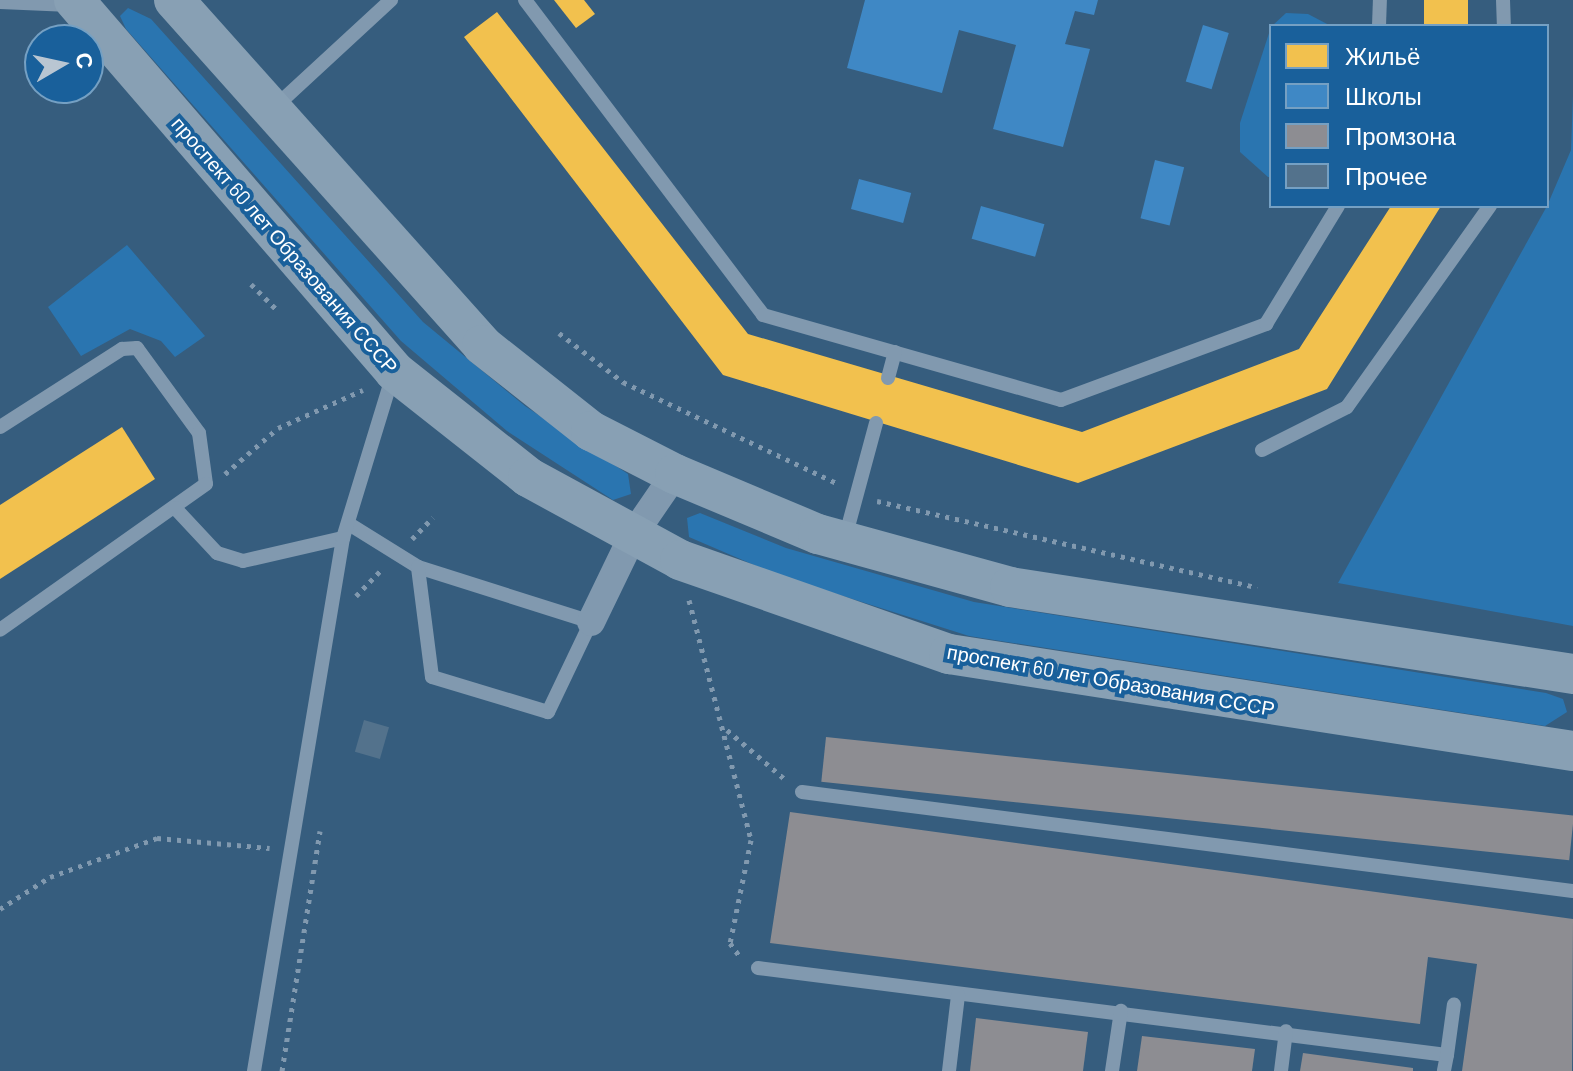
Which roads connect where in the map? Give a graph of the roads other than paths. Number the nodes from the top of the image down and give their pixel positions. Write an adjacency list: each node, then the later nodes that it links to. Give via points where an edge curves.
1 (174, 0): 10 (main road)
2 (391, 0): 10 (lane)
3 (525, 0): 13 (lane, via 763,315)
4 (1380, 0): 8 (lane)
5 (1503, 0): 9 (lane)
6 (0, 2): 7 (lane)
7 (80, 2): 15 (main road, проспект 60 лет Образования СССР)
8 (1379, 24)
9 (1504, 24)
10 (268, 112): 19 (main road, via 482,345 591,431)
11 (1337, 208): 13 (lane, via 1266,324 1061,400)
12 (1489, 208): 18 (lane, via 1347,407)
13 (895, 352): 14 (lane)
14 (888, 378)
15 (378, 381): 21 (lane); 22 (main road, проспект 60 лет Образования СССР, via 528,477)
16 (876, 423): 23 (lane)
17 (0, 427): 20 (lane, via 122,349 137,348 199,433 206,484)
18 (1262, 450)
19 (675, 474): 22 (street); 23 (main road)
20 (175, 508): 21 (lane, via 217,553 243,561); 26 (lane)
21 (346, 531): 24 (lane); 37 (lane)
22 (633, 535): 25 (street); 28 (main road, проспект 60 лет Образования СССР, via 680,560 949,654)
23 (844, 541): 27 (main road, via 1010,587)
24 (418, 567): 25 (lane); 25 (lane, via 432,677 548,712)
25 (591, 622)
26 (0, 630)
27 (1573, 674)
28 (1573, 751)
29 (802, 792): 30 (lane)
30 (1573, 891)
31 (758, 968): 32 (lane)
32 (958, 995): 34 (lane); 38 (lane)
33 (1454, 1004): 36 (lane)
34 (1121, 1011): 35 (lane); 39 (lane)
35 (1286, 1031): 36 (lane); 40 (lane)
36 (1447, 1055): 41 (lane)
37 (254, 1071)
38 (949, 1071)
39 (1112, 1071)
40 (1281, 1071)
41 (1444, 1071)

